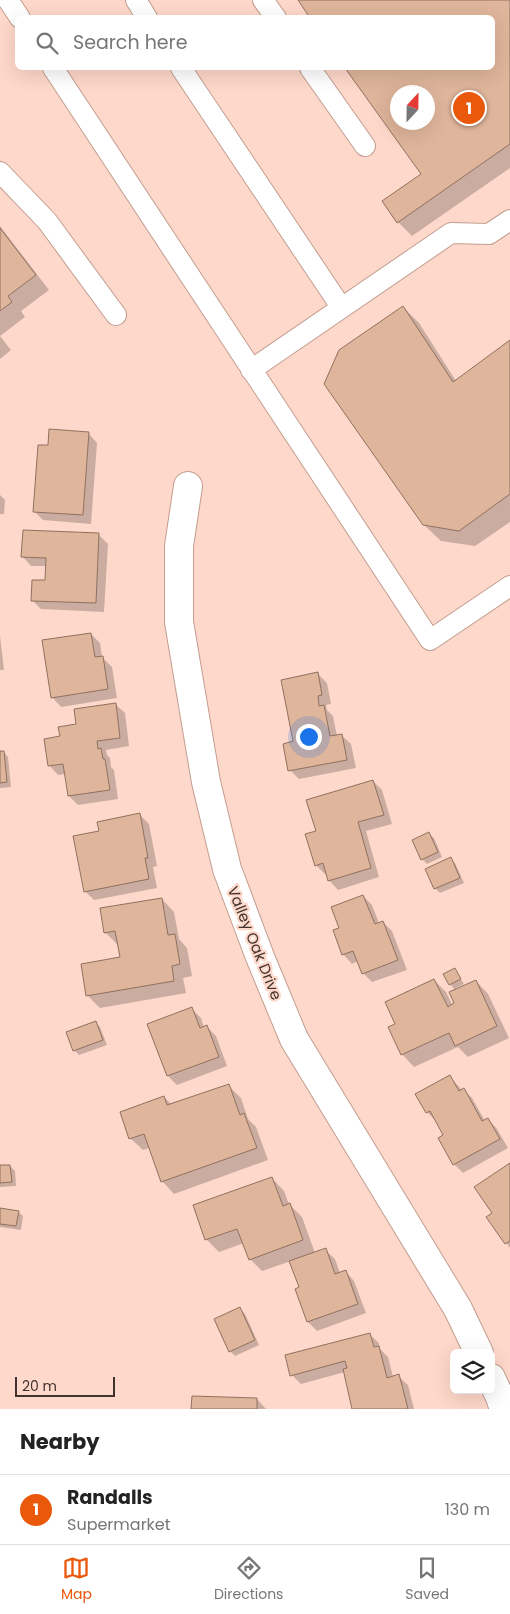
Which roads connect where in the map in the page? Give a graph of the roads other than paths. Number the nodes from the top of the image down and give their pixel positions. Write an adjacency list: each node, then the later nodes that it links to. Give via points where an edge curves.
1 (8, 0): 4 (lane)
2 (136, 0): 5 (lane)
3 (264, 0): 6 (lane)
4 (18, 15)
5 (145, 15)
6 (274, 15)
7 (53, 70): 15 (lane)
8 (182, 70): 13 (lane)
9 (311, 70): 10 (lane)
10 (365, 146)
11 (0, 172): 14 (lane, via 47,221)
12 (510, 220): 13 (lane, via 489,234 451,233)
13 (342, 307): 15 (lane)
14 (116, 315)
15 (252, 370): 17 (lane, via 430,640)
16 (188, 486): 18 (street, Valley Oak Drive, via 180,546 179,622 206,782 227,869 294,1039 458,1309)
17 (510, 586)
18 (477, 1349)
19 (495, 1387): 20 (street)
20 (504, 1409)

